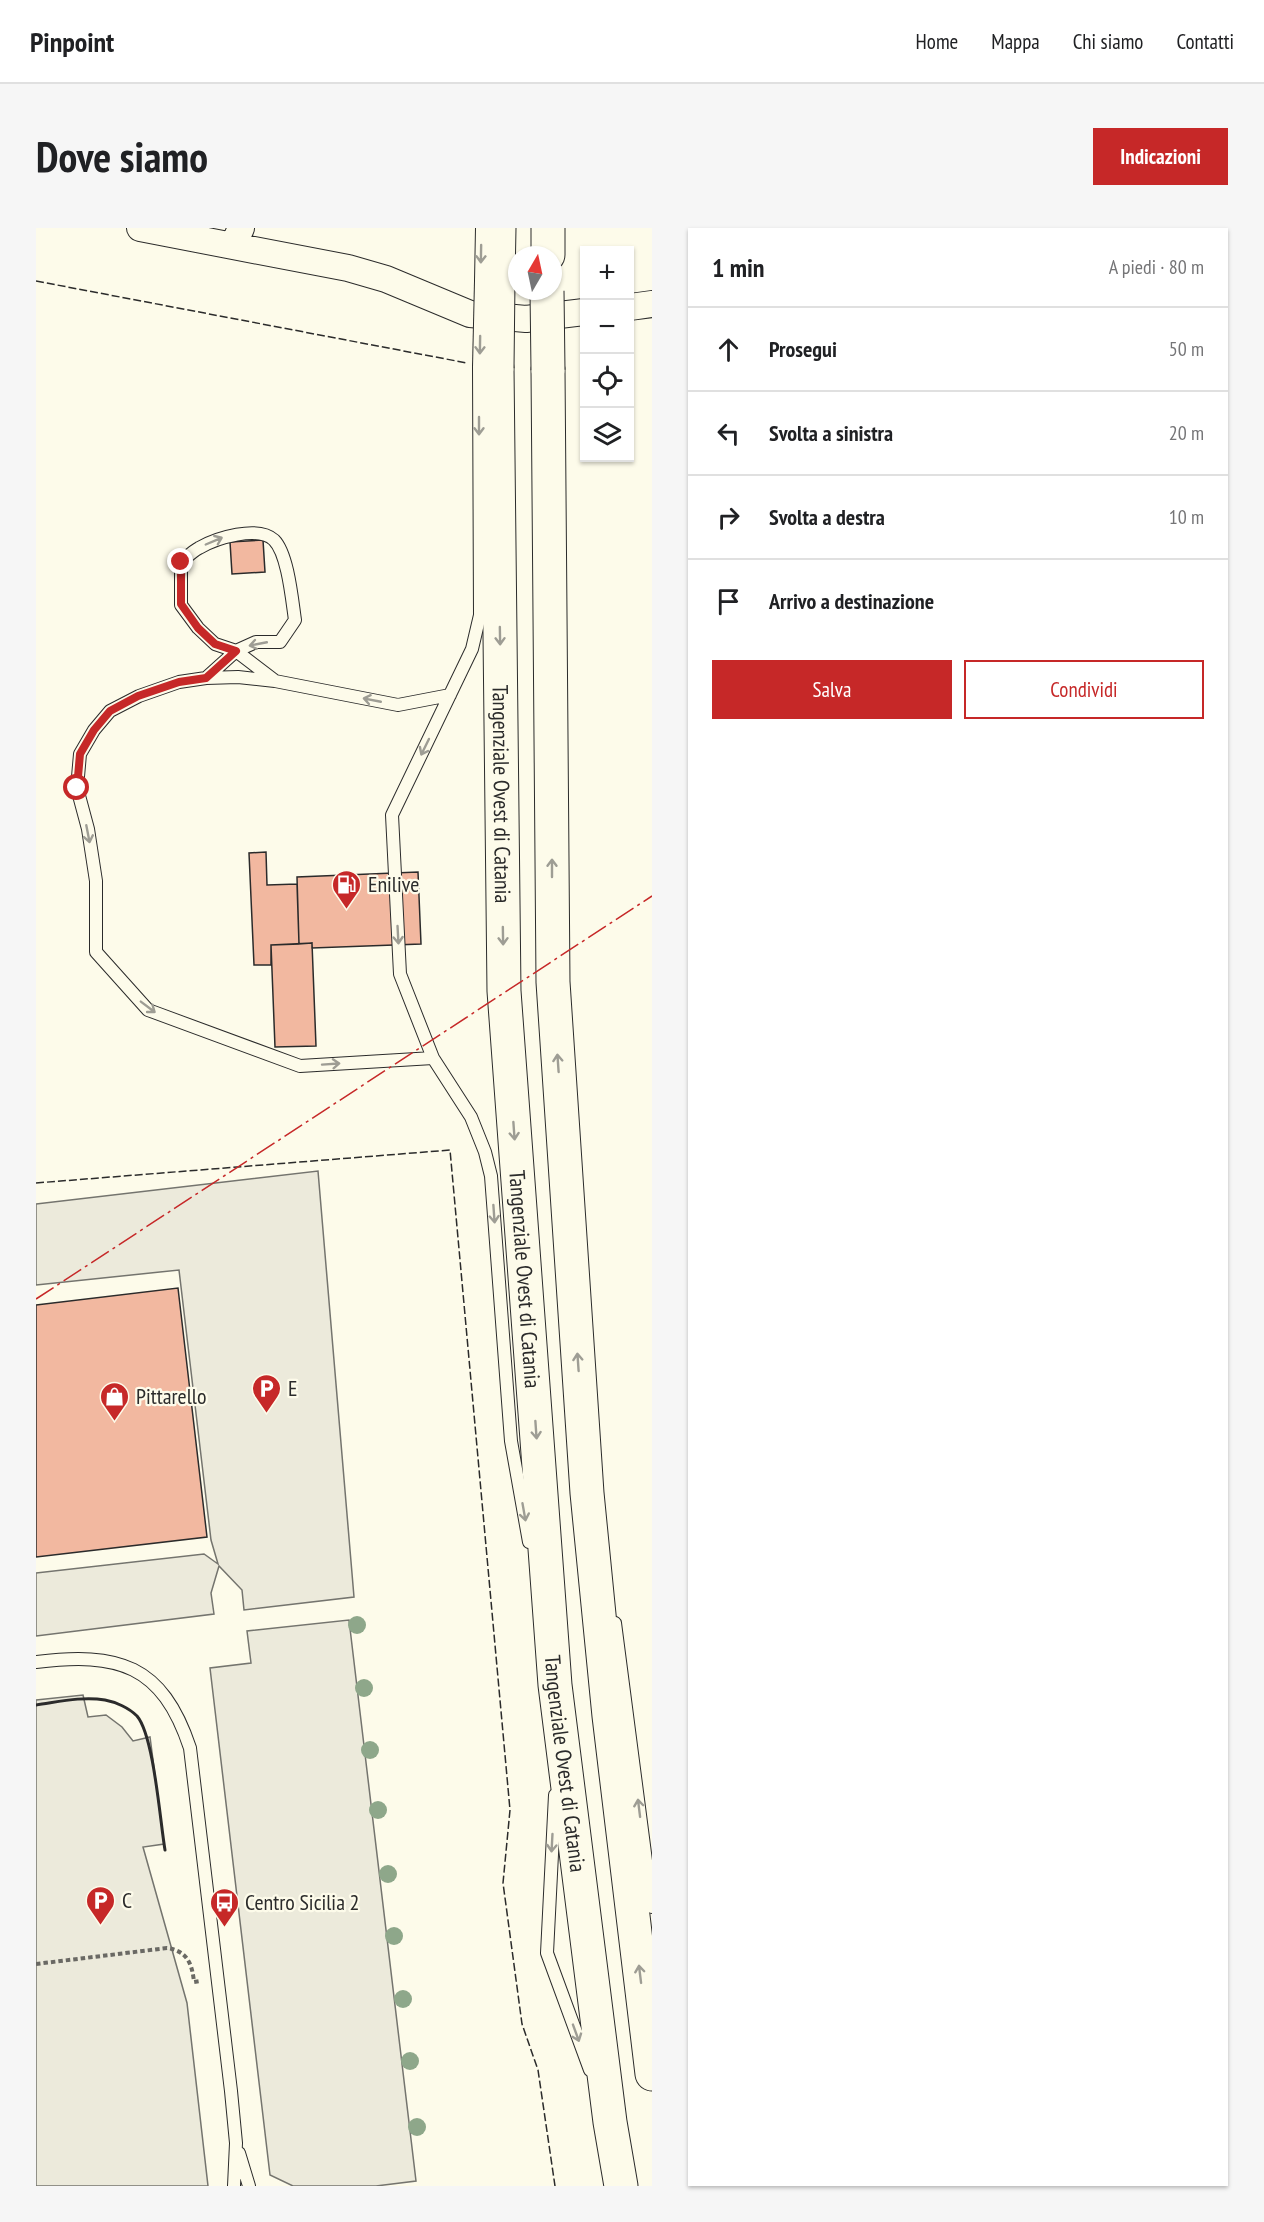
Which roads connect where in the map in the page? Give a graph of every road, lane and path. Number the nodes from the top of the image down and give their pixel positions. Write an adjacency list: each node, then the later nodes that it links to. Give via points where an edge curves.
1 (140, 228): 5 (street)
2 (482, 228): 7 (lane, one-way to 7)
3 (499, 228): 7 (highway)
4 (548, 228): 6 (highway)
5 (237, 237): 11 (street, via 386,279 470,314 526,319)
6 (548, 246)
7 (490, 281): 12 (highway, Tangenziale Ovest di Catania, one-way to 12, bridge)
8 (547, 300): 18 (highway, Tangenziale Ovest di Catania, one-way to 8, bridge, via 553,982)
9 (652, 304): 10 (street)
10 (634, 306)
11 (580, 313)
12 (488, 368): 16 (lane, one-way to 16, via 480,615 472,649); 20 (highway, Tangenziale Ovest di Catania, one-way to 20, via 504,991)
13 (236, 651): 13 (lane, one-way to 13, via 215,644 181,604 181,562 198,548 229,535 265,535 275,541 284,560 295,620 280,642 256,642); 14 (lane); 15 (lane)
14 (206, 678): 15 (lane); 17 (lane, one-way to 17, via 179,682 138,696 110,711 80,754 77,788 96,881 96,952 148,1010 300,1066)
15 (275, 681): 16 (lane, one-way to 15, via 398,705)
16 (450, 695): 17 (lane, one-way to 17, via 392,815 400,974)
17 (433, 1058): 20 (lane, one-way to 20, via 471,1117 491,1176 511,1441)
18 (586, 1493): 21 (lane, one-way to 18, via 617,1633); 24 (highway, Tangenziale Ovest di Catania, one-way to 18)
19 (36, 1662): 23 (lane, via 72,1658 127,1665 164,1695 182,1722 190,1748)
20 (555, 1685): 28 (highway, Tangenziale Ovest di Catania, one-way to 28)
21 (652, 1907)
22 (36, 1964): 23 (path, via 167,1948 187,1956 194,1982)
23 (219, 1980): 25 (lane)
24 (652, 2074)
25 (236, 2143): 26 (lane); 27 (lane)
26 (234, 2186)
27 (249, 2186)
28 (621, 2186)

